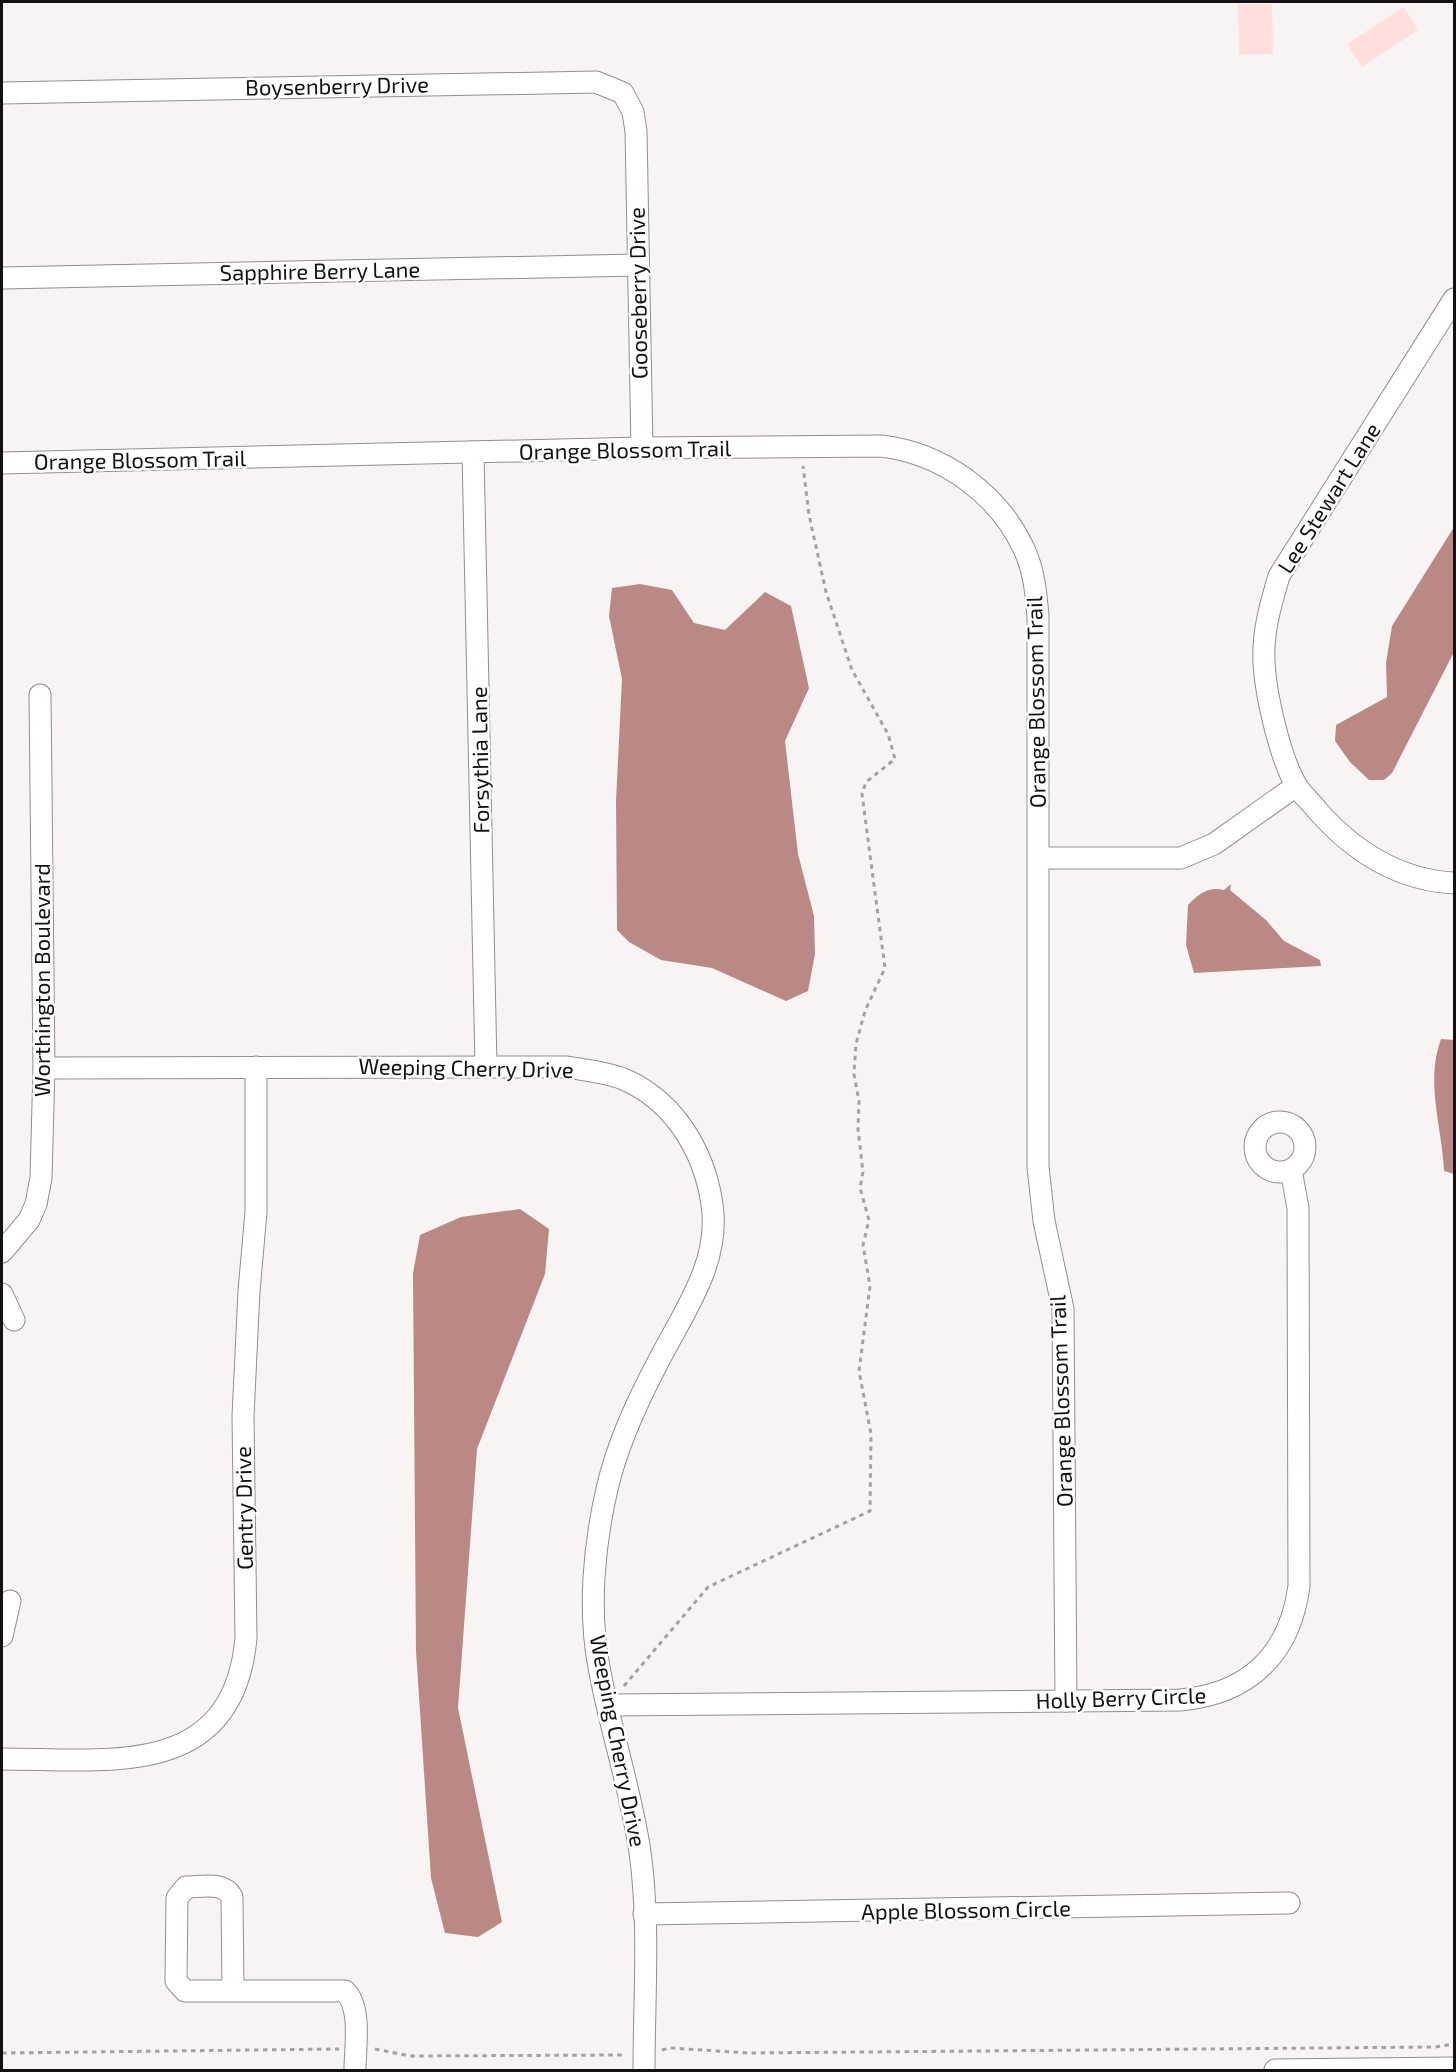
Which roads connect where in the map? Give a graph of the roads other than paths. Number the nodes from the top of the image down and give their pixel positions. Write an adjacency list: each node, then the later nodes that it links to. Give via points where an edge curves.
1 (2, 93): 2 (street, Boysenberry Drive, via 596,82 623,93 633,112)
2 (636, 137): 3 (street, Gooseberry Drive)
3 (638, 265): 4 (street, Sapphire Berry Lane); 6 (street, Gooseberry Drive)
4 (2, 278)
5 (1452, 309): 10 (street, Lee Stewart Lane, via 1279,576 1267,614 1267,692 1276,732)
6 (642, 448): 7 (street, Orange Blossom Trail); 11 (street, Orange Blossom Trail, via 899,448 936,461 968,480 996,506 1024,549 1038,616)
7 (473, 452): 8 (street, Orange Blossom Trail); 14 (street, Forsythia Lane)
8 (2, 463)
9 (40, 695): 15 (street, Worthington Boulevard)
10 (1296, 786): 11 (street, via 1214,844 1181,858); 12 (street, via 1335,830 1363,852 1406,874)
11 (1039, 858): 22 (street, Orange Blossom Trail, via 1038,1167 1044,1221 1063,1309)
12 (1455, 883)
13 (256, 1067): 14 (street, Weeping Cherry Drive); 15 (street, Weeping Cherry Drive); 24 (street, Gentry Drive, via 256,1212 243,1416 246,1638 234,1692 223,1709 195,1736 156,1755)
14 (486, 1067): 23 (street, Weeping Cherry Drive, via 567,1067 621,1078 640,1088 665,1107 693,1143 706,1172 713,1206 713,1237 699,1287 636,1405 607,1488 599,1531 594,1613 598,1664)
15 (44, 1068): 17 (street, Worthington Boulevard, via 41,1178 36,1204 29,1220)
16 (1291, 1170): 22 (street, Holly Berry Circle, via 1298,1208 1299,1586 1285,1638 1253,1674 1217,1695 1180,1700)
17 (2, 1252)
18 (2, 1294): 19 (street)
19 (14, 1320)
20 (10, 1601): 21 (street)
21 (2, 1636)
22 (1066, 1701): 23 (street, Holly Berry Circle)
23 (607, 1705): 26 (street, Weeping Cherry Drive, via 640,1850)
24 (2, 1759)
25 (1289, 1903): 26 (street, Apple Blossom Circle)
26 (644, 1914): 28 (street, Weeping Cherry Drive)
27 (233, 1991): 27 (street, via 185,1992 176,1981 177,1898 186,1887 229,1890); 30 (street, via 345,1991 354,2010)
28 (644, 2063)
29 (1455, 2068): 31 (street)
30 (355, 2070)
31 (1275, 2070)

